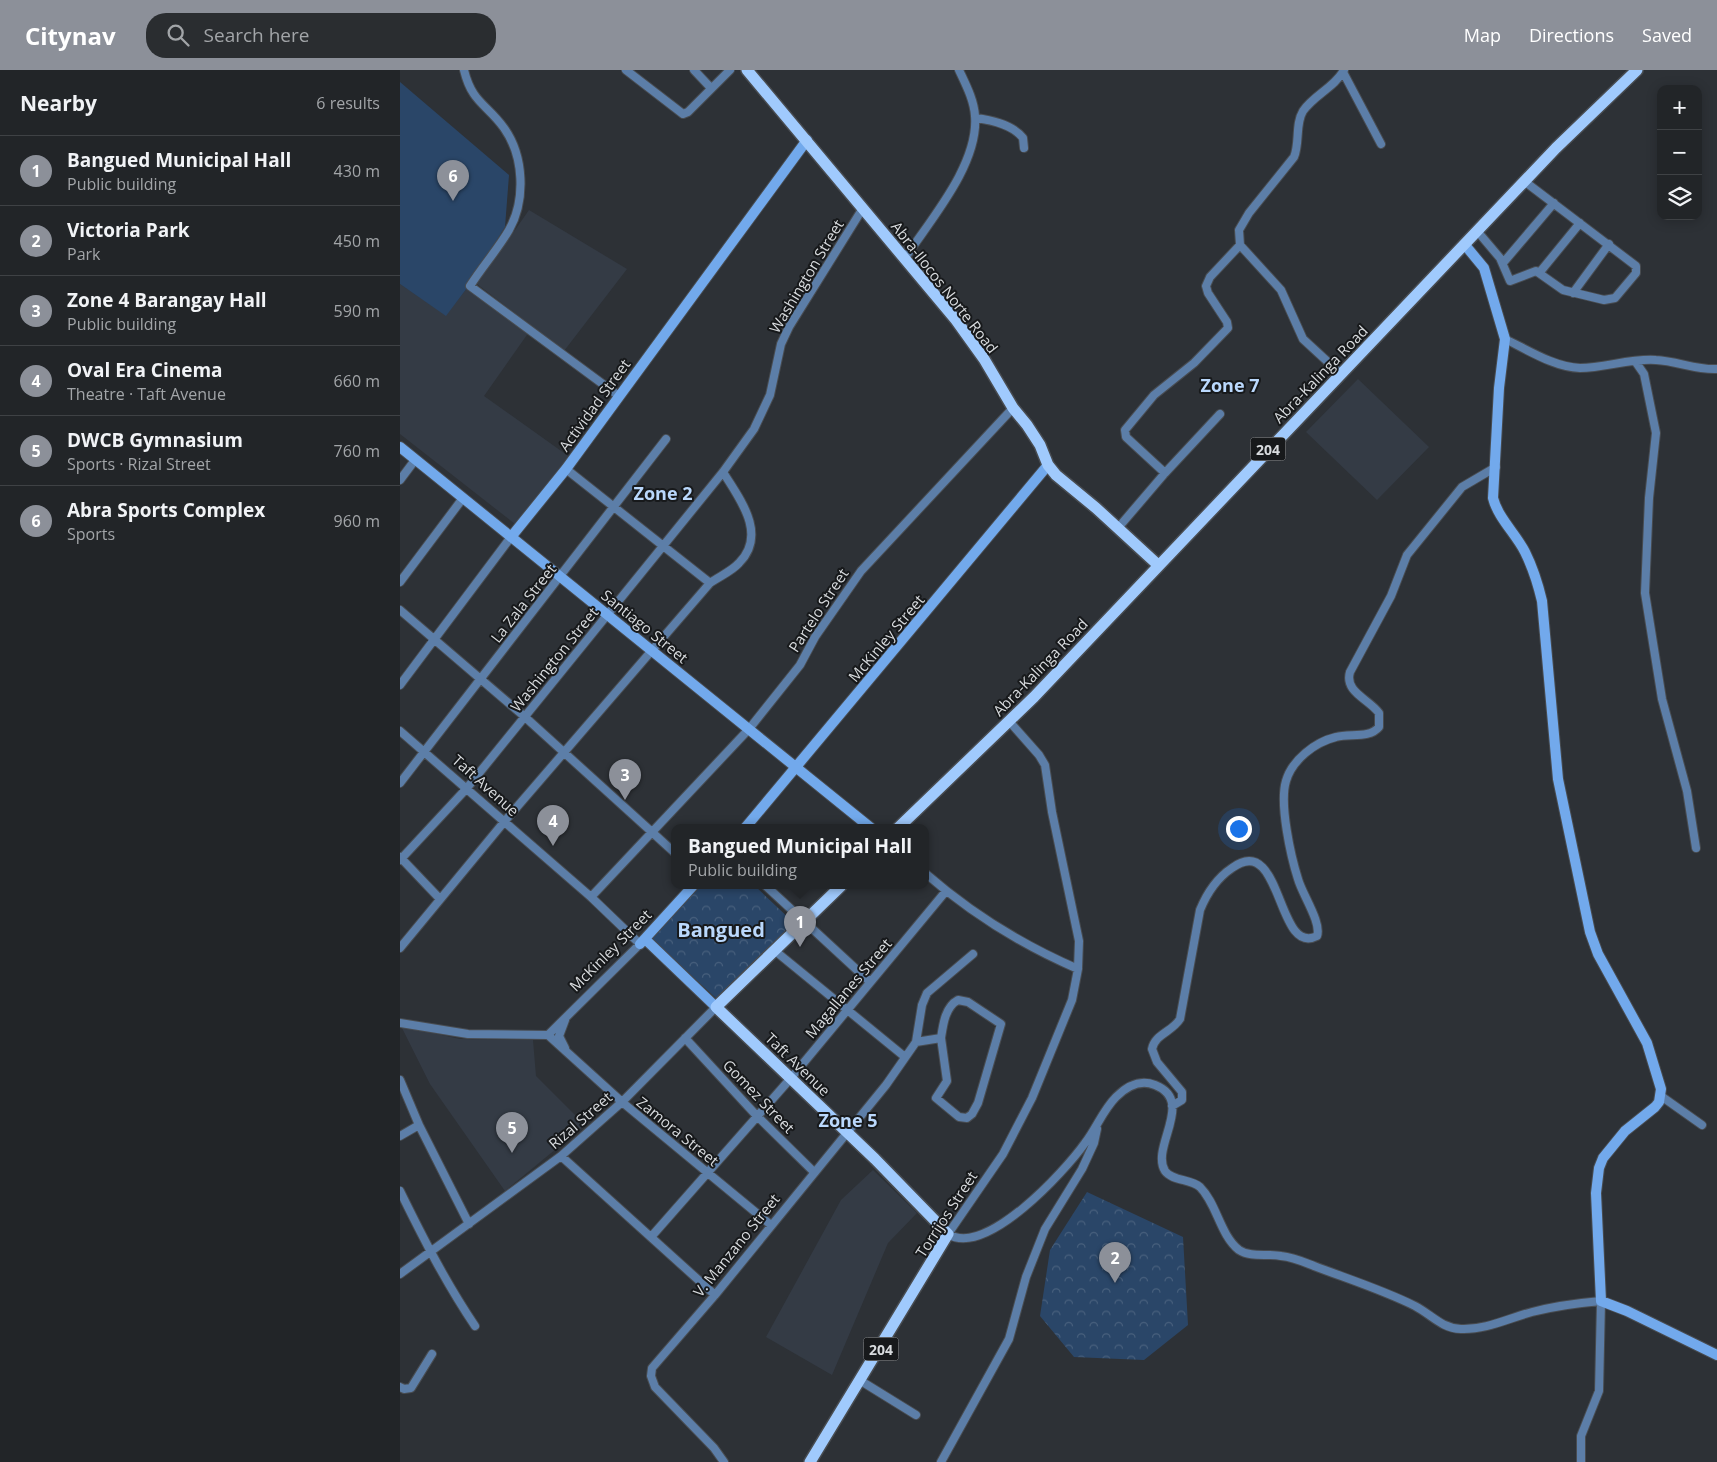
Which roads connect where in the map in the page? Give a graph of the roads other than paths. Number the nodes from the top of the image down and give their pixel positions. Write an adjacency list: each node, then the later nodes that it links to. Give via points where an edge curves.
1 (464, 70): 30 (street, via 474,97 503,126 516,146 520,167 519,199 510,229 470,286)
2 (626, 70): 9 (street, via 683,114)
3 (694, 70): 9 (street)
4 (730, 70): 9 (street)
5 (747, 70): 11 (main road, Abra-Ilocos Norte Road)
6 (959, 70): 10 (street, via 973,102)
7 (1637, 70): 14 (main road, Abra-Kalinga Road / 204)
8 (1344, 71): 12 (street); 20 (street, via 1304,111 1294,157 1239,230)
9 (710, 87)
10 (976, 118): 13 (street, via 996,122 1016,132 1023,138); 22 (street, via 965,165)
11 (807, 140): 16 (main road, Abra-Ilocos Norte Road); 30 (street, Actividad Street)
12 (1381, 144)
13 (1024, 148)
14 (1524, 182): 15 (street); 18 (main road, Abra-Kalinga Road / 204)
15 (1554, 203): 17 (street); 23 (street)
16 (863, 208): 22 (main road, Abra-Ilocos Norte Road); 39 (street, Washington Street, via 789,327 781,344 770,395 754,429)
17 (1580, 223): 19 (street); 24 (street)
18 (1478, 232): 21 (main road, Abra-Kalinga Road / 204); 23 (street)
19 (1609, 244): 25 (street); 25 (street, via 1636,266 1636,273 1611,300)
20 (1240, 245): 29 (street, via 1281,290 1303,339); 40 (street, via 1210,277 1206,286 1228,328 1154,395 1125,430 1126,437)
21 (1465, 245): 26 (street, via 1484,268); 29 (main road, Abra-Kalinga Road / 204)
22 (905, 258): 31 (main road, Abra-Ilocos Norte Road, via 979,352)
23 (1503, 263): 24 (street, via 1510,281 1533,271)
24 (1540, 272): 25 (street, via 1556,286)
25 (1573, 293)
26 (1505, 339): 27 (street, via 1570,367); 37 (street, via 1499,388)
27 (1635, 361): 28 (street, via 1658,360 1705,370); 71 (street, via 1644,374 1656,432 1645,593 1662,699 1687,791)
28 (1717, 369)
29 (1341, 374): 47 (main road, Abra-Kalinga Road / 204)
30 (619, 396): 38 (street, Actividad Street)
31 (1013, 408): 36 (main road, Abra-Ilocos Norte Road, via 1040,445); 59 (street, Partelo Street, via 860,571 800,665)
32 (1220, 414): 40 (street)
33 (666, 440): 43 (street, La Zala Street)
34 (400, 447): 35 (street, Santiago Street)
35 (415, 460): 41 (street); 42 (street, Santiago Street)
36 (1048, 466): 44 (main road, Abra-Ilocos Norte Road); 63 (street, McKinley Street)
37 (1496, 467): 100 (street, via 1494,503 1525,552 1542,601 1558,779 1590,932 1598,954 1652,1053); 102 (street, via 1462,487 1407,555 1391,596 1350,672 1352,689 1379,713 1379,727 1370,733 1321,742 1297,761 1286,781 1286,822 1293,860 1316,922 1316,936 1302,937 1293,929 1270,878 1254,860 1244,861 1229,870 1205,899 1200,910 1180,1019 1157,1038 1152,1049 1157,1062 1182,1092 1182,1100)
38 (566, 469): 43 (street); 45 (street, Actividad Street)
39 (723, 472): 46 (street, Washington Street); 50 (street, via 743,504 752,528 752,538 750,547 738,564)
40 (1165, 472): 44 (street)
41 (400, 480)
42 (463, 498): 45 (street, Santiago Street); 49 (street)
43 (616, 506): 46 (street); 48 (street, La Zala Street)
44 (1118, 528): 47 (main road, Abra-Ilocos Norte Road)
45 (511, 537): 48 (street, Santiago Street); 53 (street, Actividad Street)
46 (664, 546): 50 (street); 52 (street, Washington Street)
47 (1158, 564): 58 (main road, Abra-Kalinga Road / 204)
48 (561, 577): 52 (street, Santiago Street); 55 (street, La Zala Street)
49 (400, 582)
50 (710, 583): 54 (street)
51 (400, 610): 53 (street)
52 (607, 614): 54 (street, Santiago Street); 57 (street, Washington Street)
53 (434, 639): 55 (street); 56 (street, Actividad Street)
54 (652, 651): 59 (street, Santiago Street); 62 (street)
55 (480, 680): 57 (street); 61 (street, La Zala Street)
56 (400, 685)
57 (525, 717): 62 (street); 65 (street, Washington Street)
58 (1009, 721): 69 (main road, Abra-Kalinga Road / 204); 86 (street, Torrijos Street, via 1045,765 1079,941)
59 (748, 729): 63 (street, Santiago Street); 70 (street, Partelo Street)
60 (400, 731): 61 (street, Taft Avenue)
61 (425, 751): 64 (street, La Zala Street); 65 (street, Taft Avenue)
62 (564, 753): 66 (street); 70 (street)
63 (796, 768): 67 (street, McKinley Street); 68 (street, Santiago Street)
64 (400, 783)
65 (467, 788): 66 (street, Taft Avenue); 73 (street, Washington Street)
66 (504, 822): 79 (street, Taft Avenue); 80 (street)
67 (748, 824)
68 (866, 824)
69 (902, 824)
70 (652, 832): 72 (street); 79 (street, Partelo Street)
71 (1696, 848)
72 (671, 849)
73 (400, 858): 80 (street)
74 (929, 876): 78 (street)
75 (690, 889): 82 (street, McKinley Street)
76 (769, 889): 81 (street)
77 (838, 889): 81 (main road)
78 (946, 891): 86 (street, via 1029,946); 87 (street, Magallanes Street)
79 (591, 897): 82 (street, Taft Avenue)
80 (440, 899): 83 (street)
81 (805, 921): 84 (main road); 87 (street)
82 (642, 942): 88 (street, Taft Avenue); 90 (street, McKinley Street)
83 (400, 948)
84 (774, 950): 88 (main road); 89 (street)
85 (973, 954): 95 (street, via 927,993)
86 (1078, 969): 115 (street, Torrijos Street, via 1072,1000 1032,1098 1003,1154)
87 (870, 982): 89 (street, Magallanes Street)
88 (716, 1007): 93 (street, Rizal Street); 98 (main road, Taft Avenue)
89 (848, 1010): 97 (street); 98 (street, Magallanes Street)
90 (565, 1018): 92 (street, McKinley Street); 96 (street, via 559,1036)
91 (400, 1023): 92 (street, via 468,1034)
92 (548, 1035): 96 (street, Zamora Street)
93 (685, 1038): 101 (street, Rizal Street); 103 (street, Gomez Street)
94 (941, 1038): 94 (street, via 950,1007 958,1000 968,1002 1001,1024 978,1103 965,1119 936,1098 947,1081); 95 (street)
95 (916, 1042): 97 (street, V. Manzano Street)
96 (569, 1053): 101 (street, Zamora Street)
97 (905, 1057): 107 (street, V. Manzano Street)
98 (791, 1078): 103 (street, Magallanes Street); 107 (main road, Taft Avenue)
99 (400, 1080): 105 (street)
100 (1661, 1096): 106 (street); 120 (street, via 1655,1107 1622,1135 1599,1168 1596,1193)
101 (622, 1102): 109 (street, Rizal Street); 110 (street, Zamora Street)
102 (1172, 1106): 104 (street, via 1165,1091 1141,1082 1116,1097); 120 (street, via 1173,1117 1162,1154 1165,1170 1201,1188 1233,1243 1246,1253 1296,1259 1402,1300 1446,1327 1457,1329 1483,1328 1548,1308)
103 (756, 1115): 110 (street, Magallanes Street); 111 (street, Gomez Street)
104 (1098, 1124): 115 (street, via 1059,1175 1016,1213 993,1229 970,1237 955,1238); 129 (street, via 1094,1143 1082,1169 1041,1237 1026,1277 1010,1339)
105 (419, 1125): 108 (street); 113 (street)
106 (1702, 1125)
107 (848, 1133): 111 (street, V. Manzano Street); 115 (main road, Taft Avenue)
108 (400, 1136)
109 (561, 1156): 113 (street, Rizal Street); 116 (street)
110 (706, 1172): 114 (street, Zamora Street); 116 (street, Magallanes Street)
111 (814, 1172): 114 (street, V. Manzano Street)
112 (400, 1190): 117 (street)
113 (469, 1224): 117 (street, Rizal Street)
114 (771, 1224): 119 (street, V. Manzano Street)
115 (948, 1234): 124 (main road, Torrijos Street / 204)
116 (651, 1237): 119 (street)
117 (430, 1252): 118 (street, Rizal Street); 121 (street, via 452,1293)
118 (400, 1274)
119 (715, 1295): 127 (street, V. Manzano Street, via 650,1372 655,1387)
120 (1601, 1301): 123 (street); 130 (street, via 1599,1390 1581,1436)
121 (475, 1326)
122 (432, 1354): 125 (street, via 411,1388 404,1390)
123 (1717, 1355)
124 (861, 1381): 126 (street); 128 (main road, Torrijos Street / 204)
125 (400, 1387)
126 (916, 1415)
127 (724, 1462)
128 (810, 1462)
129 (940, 1462)
130 (1581, 1462)

